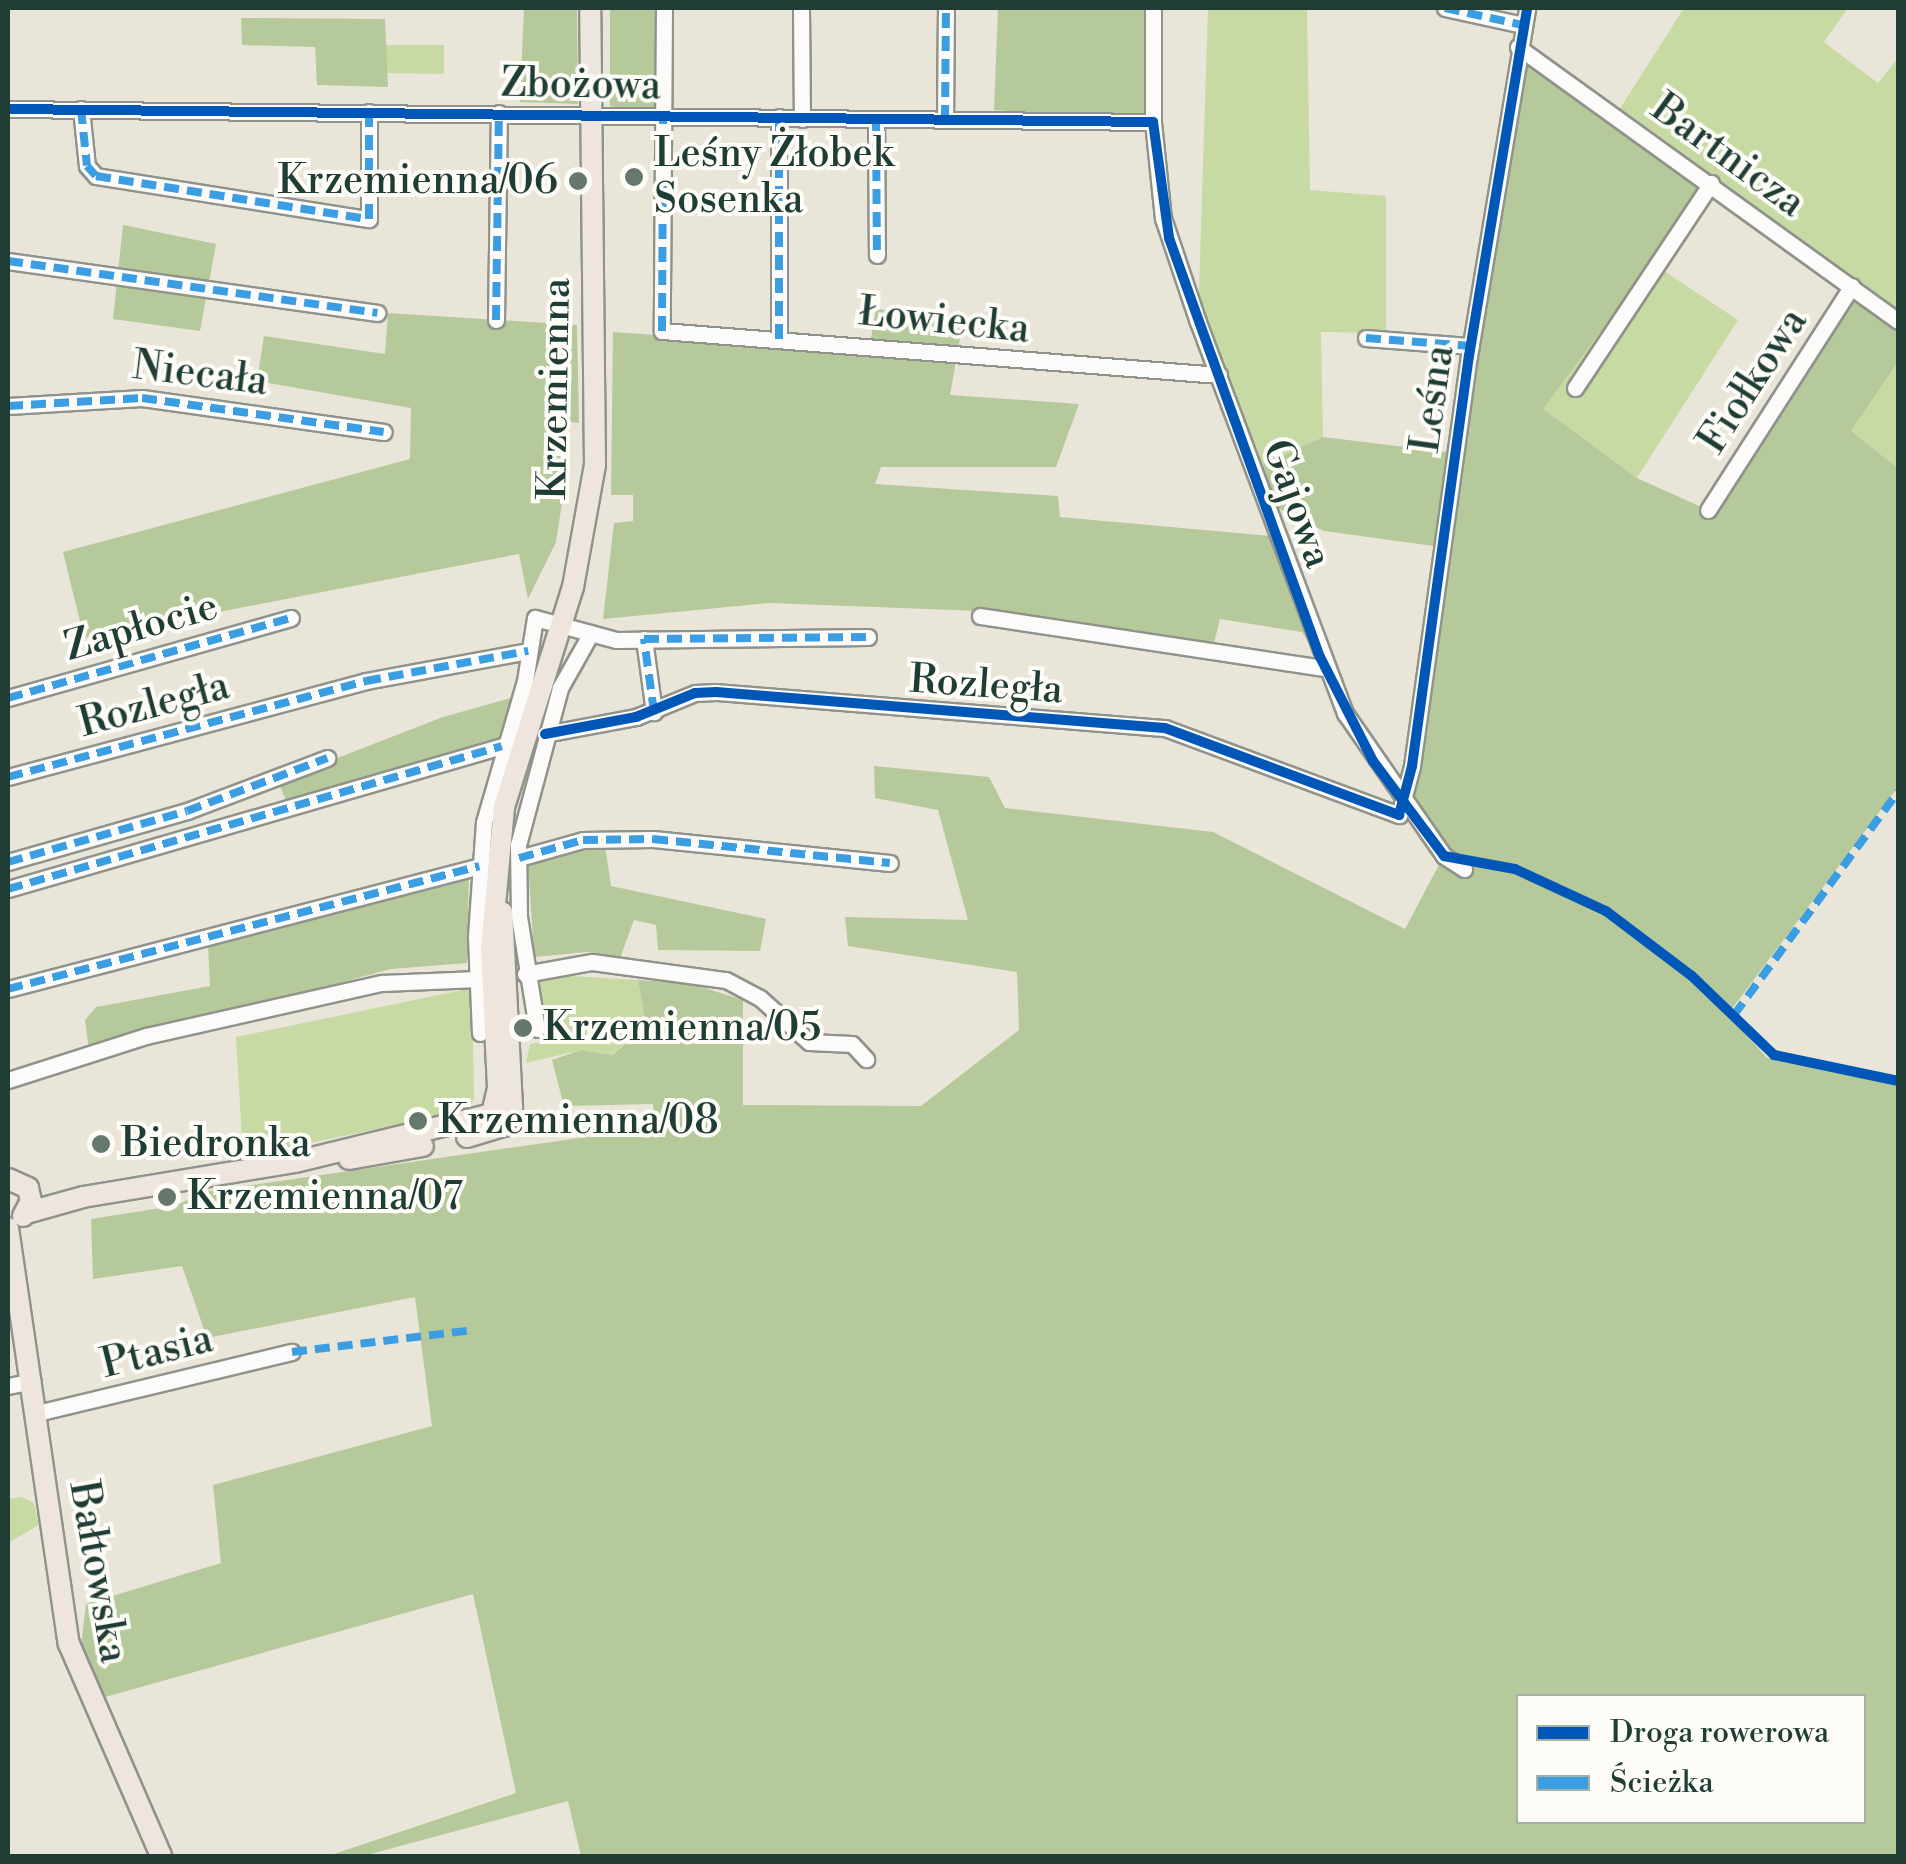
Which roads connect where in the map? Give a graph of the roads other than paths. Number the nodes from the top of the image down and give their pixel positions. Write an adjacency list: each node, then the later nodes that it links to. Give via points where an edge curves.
1 (590, 8): 14 (main road, Krzemienna)
2 (664, 8): 15 (street, Zbożowa)
3 (801, 8): 17 (street)
4 (946, 8): 19 (street)
5 (1153, 8): 20 (street, Gajowa)
6 (1445, 8): 8 (street)
7 (1527, 8): 8 (street, Leśna)
8 (1523, 25): 9 (street, Leśna)
9 (1518, 47): 21 (street, Bartnicza); 30 (street, Leśna)
10 (8, 109): 11 (street, Zbożowa)
11 (80, 109): 12 (street, Zbożowa); 12 (street, via 87,166 96,176 369,219)
12 (368, 112): 13 (street, Zbożowa)
13 (499, 113): 14 (street, Zbożowa); 26 (street)
14 (592, 115): 15 (street, Zbożowa); 38 (main road, Krzemienna, via 595,465)
15 (662, 116): 16 (street, Zbożowa); 28 (street, Łowiecka, via 662,330)
16 (779, 118): 17 (street, Zbożowa); 28 (street)
17 (802, 118): 18 (street, Zbożowa)
18 (876, 120): 19 (street, Zbożowa); 22 (street)
19 (945, 120): 20 (street, Zbożowa)
20 (1153, 122): 31 (street, Gajowa, via 1163,218)
21 (1711, 183): 24 (street, Bartnicza); 32 (street)
22 (877, 255)
23 (8, 260): 25 (street)
24 (1852, 286): 27 (street, Bartnicza); 35 (street, Fiołkowa)
25 (377, 313)
26 (496, 320)
27 (1898, 322)
28 (779, 338): 31 (street, Łowiecka)
29 (1366, 338): 30 (street)
30 (1471, 346): 50 (street, Leśna)
31 (1219, 375): 43 (street, Gajowa)
32 (1575, 388)
33 (8, 406): 34 (street, Niecała, via 124,397)
34 (384, 432)
35 (1708, 510)
36 (980, 616): 43 (street)
37 (292, 618): 44 (street, Zapłocie)
38 (562, 624): 39 (street, Rozległa); 42 (street, via 535,618); 66 (main road, Krzemienna, via 504,807 497,880 506,939 508,1122 494,1131 378,1155)
39 (591, 633): 41 (street, Rozległa); 46 (street, via 569,665)
40 (868, 637): 41 (street, Rozległa)
41 (644, 639): 45 (street)
42 (528, 652): 47 (street); 49 (street, Rozległa, via 366,681)
43 (1325, 668): 50 (street, Gajowa, via 1373,760)
44 (8, 698)
45 (654, 712): 46 (street, Rozległa); 50 (street, Rozległa, via 694,692 716,692 1165,728 1399,815)
46 (545, 734): 51 (street)
47 (502, 746): 54 (street); 56 (street)
48 (327, 758): 52 (street, via 187,811)
49 (8, 777)
50 (1404, 799): 55 (street, Gajowa, via 1444,856)
51 (520, 858): 53 (street, via 583,840 653,839); 57 (street)
52 (8, 862)
53 (890, 863)
54 (479, 866): 58 (street); 59 (street)
55 (1464, 869)
56 (8, 889)
57 (526, 974): 60 (street); 62 (street, via 592,962 726,980 760,998 810,1042 852,1044)
58 (478, 979): 61 (street); 63 (street, via 382,983 146,1036)
59 (8, 990)
60 (537, 1029)
61 (480, 1033)
62 (866, 1059)
63 (8, 1080)
64 (8, 1159): 65 (main road)
65 (18, 1183): 66 (main road, Krzemienna); 67 (main road, Bałtowska)
66 (82, 1197): 67 (main road, Krzemienna)
67 (16, 1220): 69 (main road, Bałtowska)
68 (292, 1352): 71 (street, Ptasia)
69 (32, 1381): 70 (street); 71 (main road, Bałtowska)
70 (8, 1386)
71 (37, 1413): 72 (main road, Bałtowska, via 69,1644)
72 (161, 1856)

